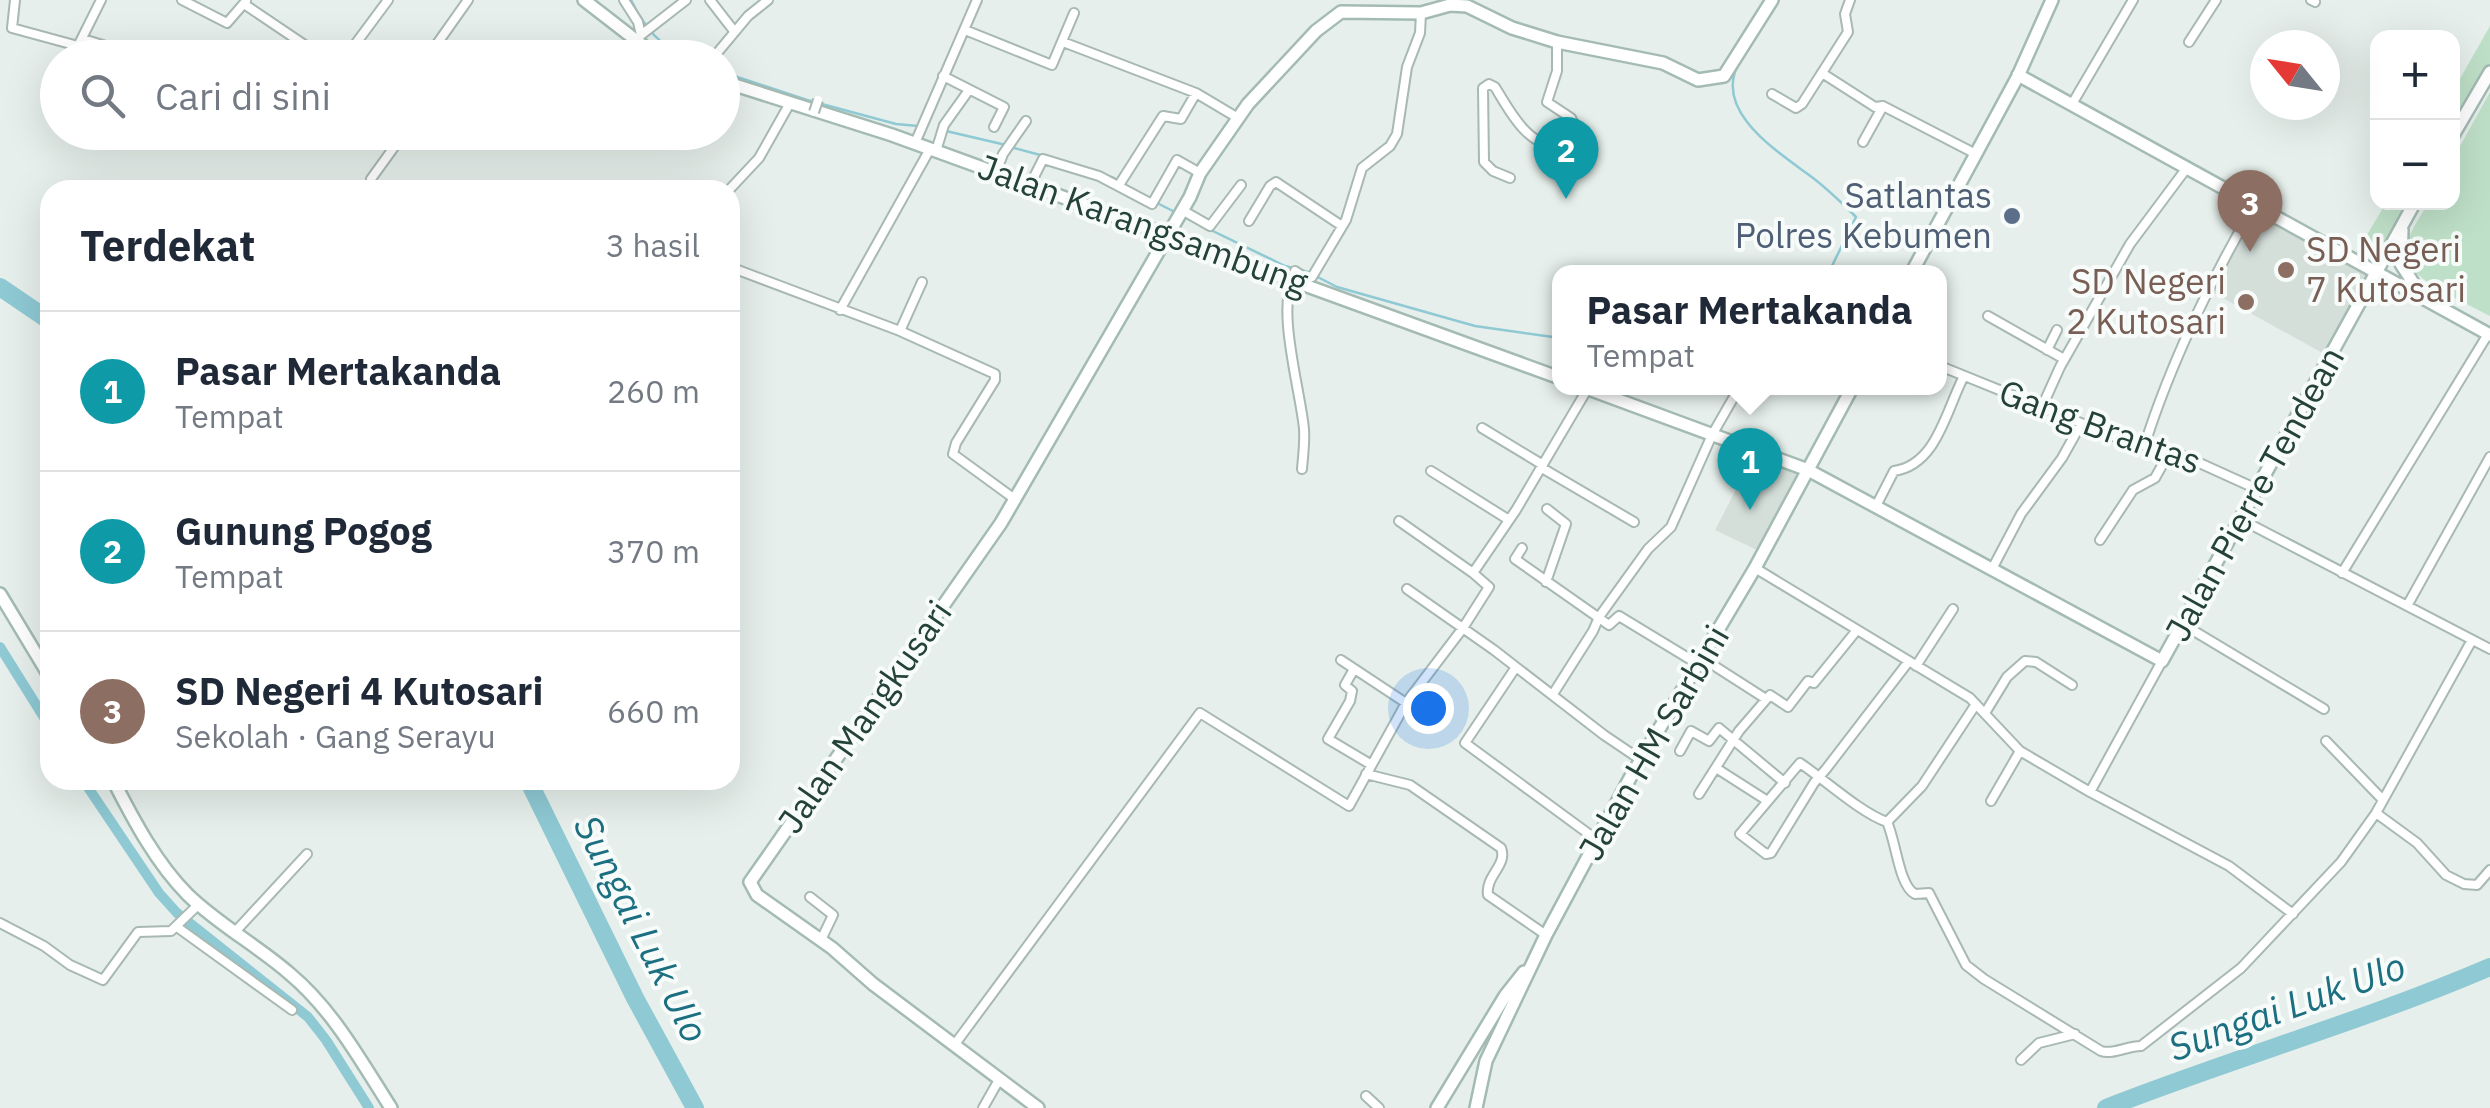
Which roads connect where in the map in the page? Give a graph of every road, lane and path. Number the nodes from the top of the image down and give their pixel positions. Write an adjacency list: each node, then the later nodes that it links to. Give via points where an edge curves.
1 (15, 0): 25 (street, via 12,28)
2 (101, 0): 24 (street)
3 (182, 0): 17 (street, via 227,23)
4 (388, 0): 28 (street)
5 (468, 0): 29 (street)
6 (584, 0): 23 (main road)
7 (624, 0): 23 (street)
8 (686, 0): 23 (street)
9 (710, 0): 22 (street)
10 (768, 0): 22 (street)
11 (978, 0): 21 (street)
12 (1772, 0): 33 (main road, via 1718,80)
13 (1850, 0): 36 (street, via 1848,32)
14 (2052, 0): 37 (main road)
15 (2133, 0): 44 (street)
16 (2216, 0): 34 (street)
17 (245, 2): 27 (street)
18 (1437, 4): 19 (main road, Jalan Mangkusari); 33 (main road, via 1468,6)
19 (1421, 12): 46 (main road, Jalan Mangkusari, via 1333,17); 69 (street, via 1397,134 1362,168)
20 (1074, 13): 32 (street)
21 (964, 30): 32 (street, via 1050,65); 38 (street)
22 (734, 31): 31 (street)
23 (643, 34): 30 (main road)
24 (83, 39): 26 (street)
25 (56, 40)
26 (86, 40)
27 (299, 40)
28 (358, 40)
29 (440, 40)
30 (647, 40)
31 (727, 40)
32 (1062, 42): 41 (street)
33 (1558, 42): 58 (street, via 1548,102 1574,124 1561,148 1520,126 1495,87 1484,88 1484,162)
34 (2189, 42)
35 (2490, 72): 48 (main road)
36 (1822, 73): 42 (street, via 1799,107); 45 (street)
37 (2018, 75): 44 (main road); 54 (main road)
38 (942, 76): 40 (street); 50 (street)
39 (740, 87): 43 (main road, Jalan Karangsambung)
40 (968, 90): 49 (street, via 1004,109); 53 (street)
41 (1196, 93): 46 (street); 62 (street, via 1181,119 1163,116)
42 (1772, 94)
43 (790, 102): 50 (main road, Jalan Karangsambung); 60 (street, via 759,158)
44 (2072, 104): 55 (main road)
45 (1882, 106): 51 (street); 54 (street)
46 (1238, 118): 57 (main road, Jalan Mangkusari)
47 (1026, 121): 56 (street)
48 (2460, 123)
49 (994, 127)
50 (919, 132): 53 (main road, Jalan Karangsambung)
51 (1862, 142)
52 (392, 150): 59 (street)
53 (933, 150): 56 (main road, Jalan Karangsambung); 81 (street)
54 (1974, 153): 73 (main road)
55 (2186, 169): 64 (main road); 87 (street, via 2138,232)
56 (996, 172): 61 (main road, Jalan Karangsambung)
57 (1200, 173): 62 (street, via 1177,160 1152,204); 66 (main road, Jalan Mangkusari)
58 (1510, 178)
59 (371, 179)
60 (738, 180)
61 (1030, 185): 62 (street, via 1042,159 1076,164); 70 (main road, Jalan Karangsambung)
62 (1120, 185)
63 (1240, 185): 66 (street, via 1210,226)
64 (2254, 206): 72 (main road); 99 (street, via 2205,298)
65 (2410, 210): 68 (main road, Jalan Pierre Tendean)
66 (1180, 214): 70 (main road, Jalan Mangkusari)
67 (1249, 221): 69 (street, via 1276,182)
68 (2403, 223): 71 (main road, Jalan Pierre Tendean); 80 (main road, via 2401,264)
69 (1342, 226): 76 (street, via 1314,274 1307,279 1295,271)
70 (1168, 234): 76 (main road, Jalan Karangsambung); 107 (main road, Jalan Mangkusari)
71 (2384, 256): 72 (main road); 75 (main road, Jalan Pierre Tendean)
72 (2355, 261): 75 (main road)
73 (1916, 265)
74 (740, 271): 81 (street)
75 (2375, 272): 78 (main road); 79 (main road, Jalan Pierre Tendean)
76 (1291, 279): 89 (main road, Jalan Karangsambung); 103 (street, via 1287,302 1304,432)
77 (922, 282): 84 (street)
78 (2393, 282): 79 (main road); 80 (main road)
79 (2367, 289): 106 (main road, Jalan Pierre Tendean)
80 (2424, 299): 85 (main road)
81 (840, 310): 84 (street)
82 (1988, 316): 86 (street)
83 (2057, 330): 86 (street)
84 (900, 331): 107 (street, via 995,374 953,454)
85 (2489, 334): 119 (street)
86 (2047, 350): 87 (street)
87 (2064, 359): 95 (street)
88 (1947, 369): 90 (street, Gang Brantas)
89 (1552, 375)
90 (1964, 376): 95 (street, Gang Brantas); 108 (street, via 1932,445 1894,471)
91 (1588, 395): 102 (street)
92 (1610, 395): 98 (main road)
93 (1735, 395): 98 (street)
94 (1848, 395): 104 (main road, Jalan HM Sarbini)
95 (2041, 409): 96 (street, Gang Brantas)
96 (2082, 424): 99 (street, Gang Brantas); 117 (street)
97 (1482, 428): 102 (street)
98 (1712, 435): 104 (main road); 125 (street, via 1671,527)
99 (2145, 444): 100 (street, Gang Brantas)
100 (2170, 450): 106 (street, Gang Brantas); 114 (street, via 2155,478 2133,490)
101 (2490, 458): 123 (street)
102 (1542, 466): 110 (street); 113 (street)
103 (1302, 469)
104 (1808, 470): 108 (main road, Jalan Pierre Tendean); 116 (main road, Jalan HM Sarbini)
105 (1432, 471): 110 (street)
106 (2259, 490): 111 (main road, Jalan Pierre Tendean)
107 (1016, 500): 173 (main road, Jalan Mangkusari, via 752,875 756,895)
108 (1876, 506): 117 (main road, Jalan Pierre Tendean)
109 (1547, 510): 120 (street, via 1566,524)
110 (1509, 520): 118 (street)
111 (2242, 520): 119 (street); 126 (main road, Jalan Pierre Tendean)
112 (1399, 521): 118 (street)
113 (1634, 522)
114 (2100, 540)
115 (1522, 548): 120 (street, via 1516,558)
116 (1755, 568): 128 (street); 133 (main road, Jalan HM Sarbini)
117 (1992, 569): 134 (main road, Jalan Pierre Tendean)
118 (1472, 573): 127 (street, via 1490,586)
119 (2342, 573): 123 (street)
120 (1546, 582): 125 (street)
121 (1407, 590): 127 (street)
122 (0, 594): 131 (main road)
123 (2407, 606): 129 (street)
124 (1953, 609): 135 (street)
125 (1598, 617): 133 (street, via 1609,624 1619,616); 139 (street)
126 (2184, 624): 134 (main road, Jalan Pierre Tendean); 143 (street)
127 (1463, 628): 136 (street); 141 (street)
128 (1857, 630): 135 (street); 140 (street, via 1788,707 1770,695)
129 (2472, 640): 130 (street); 158 (street)
130 (2490, 650)
131 (40, 660)
132 (1341, 660): 137 (street)
133 (1700, 661): 140 (street); 149 (main road, Jalan HM Sarbini)
134 (2162, 661): 156 (street)
135 (1912, 664): 142 (street); 153 (street)
136 (1516, 667): 139 (street); 163 (street, via 1464,744)
137 (1354, 669): 141 (street); 150 (street, via 1345,685 1350,701 1328,738)
138 (2072, 686): 144 (street, via 2025,661)
139 (1553, 694): 149 (street)
140 (1766, 699): 145 (street)
141 (1406, 703): 150 (street)
142 (1976, 704): 144 (street); 162 (street, via 1922,786)
143 (2324, 709)
144 (1984, 713): 148 (street)
145 (1732, 741): 147 (street, via 1719,728 1709,741 1691,731); 151 (street); 154 (street)
146 (2326, 741): 158 (street)
147 (1680, 751)
148 (2020, 751): 156 (street); 160 (street)
149 (1641, 760): 163 (main road, Jalan HM Sarbini)
150 (1370, 764): 152 (street)
151 (1716, 768): 157 (street); 159 (street)
152 (1366, 774): 172 (street, via 1410,785 1501,848 1488,895); 177 (street, via 1348,806 1200,714)
153 (1819, 776): 154 (street, via 1800,763); 159 (street, via 1769,855 1740,834); 162 (street)
154 (1784, 783): 159 (street)
155 (119, 790): 167 (main road)
156 (2090, 792): 168 (street, via 2229,866)
157 (1700, 794)
158 (2382, 798): 161 (street)
159 (1766, 800)
160 (1992, 801)
161 (2376, 812): 165 (street, via 2446,875 2464,884 2481,882); 168 (street)
162 (1887, 822): 176 (street, via 1904,885 1915,894 1928,893 1966,965)
163 (1597, 840): 172 (main road, Jalan HM Sarbini)
164 (307, 854): 171 (street)
165 (2490, 870)
166 (810, 897): 173 (street, via 832,915)
167 (194, 909): 170 (street); 171 (main road)
168 (2293, 914): 176 (street, via 2241,968 2145,1044 2105,1052)
169 (0, 923): 170 (street, via 104,980 138,932)
170 (179, 925): 175 (street)
171 (234, 933): 181 (main road, via 291,974 332,1018)
172 (1546, 935): 174 (main road, Jalan HM Sarbini)
173 (821, 940): 177 (main road, Jalan Mangkusari)
174 (1531, 967): 185 (main road, via 1505,996); 186 (main road, Jalan HM Sarbini, via 1486,1062)
175 (292, 1010)
176 (2075, 1034): 178 (street, via 2039,1043)
177 (955, 1044): 179 (main road, Jalan Mangkusari)
178 (2021, 1060)
179 (1000, 1078): 182 (street); 183 (main road, Jalan Mangkusari)
180 (1366, 1096): 184 (street)
181 (390, 1108)
182 (983, 1108)
183 (1038, 1108)
184 (1378, 1108)
185 (1437, 1108)
186 (1476, 1108)

